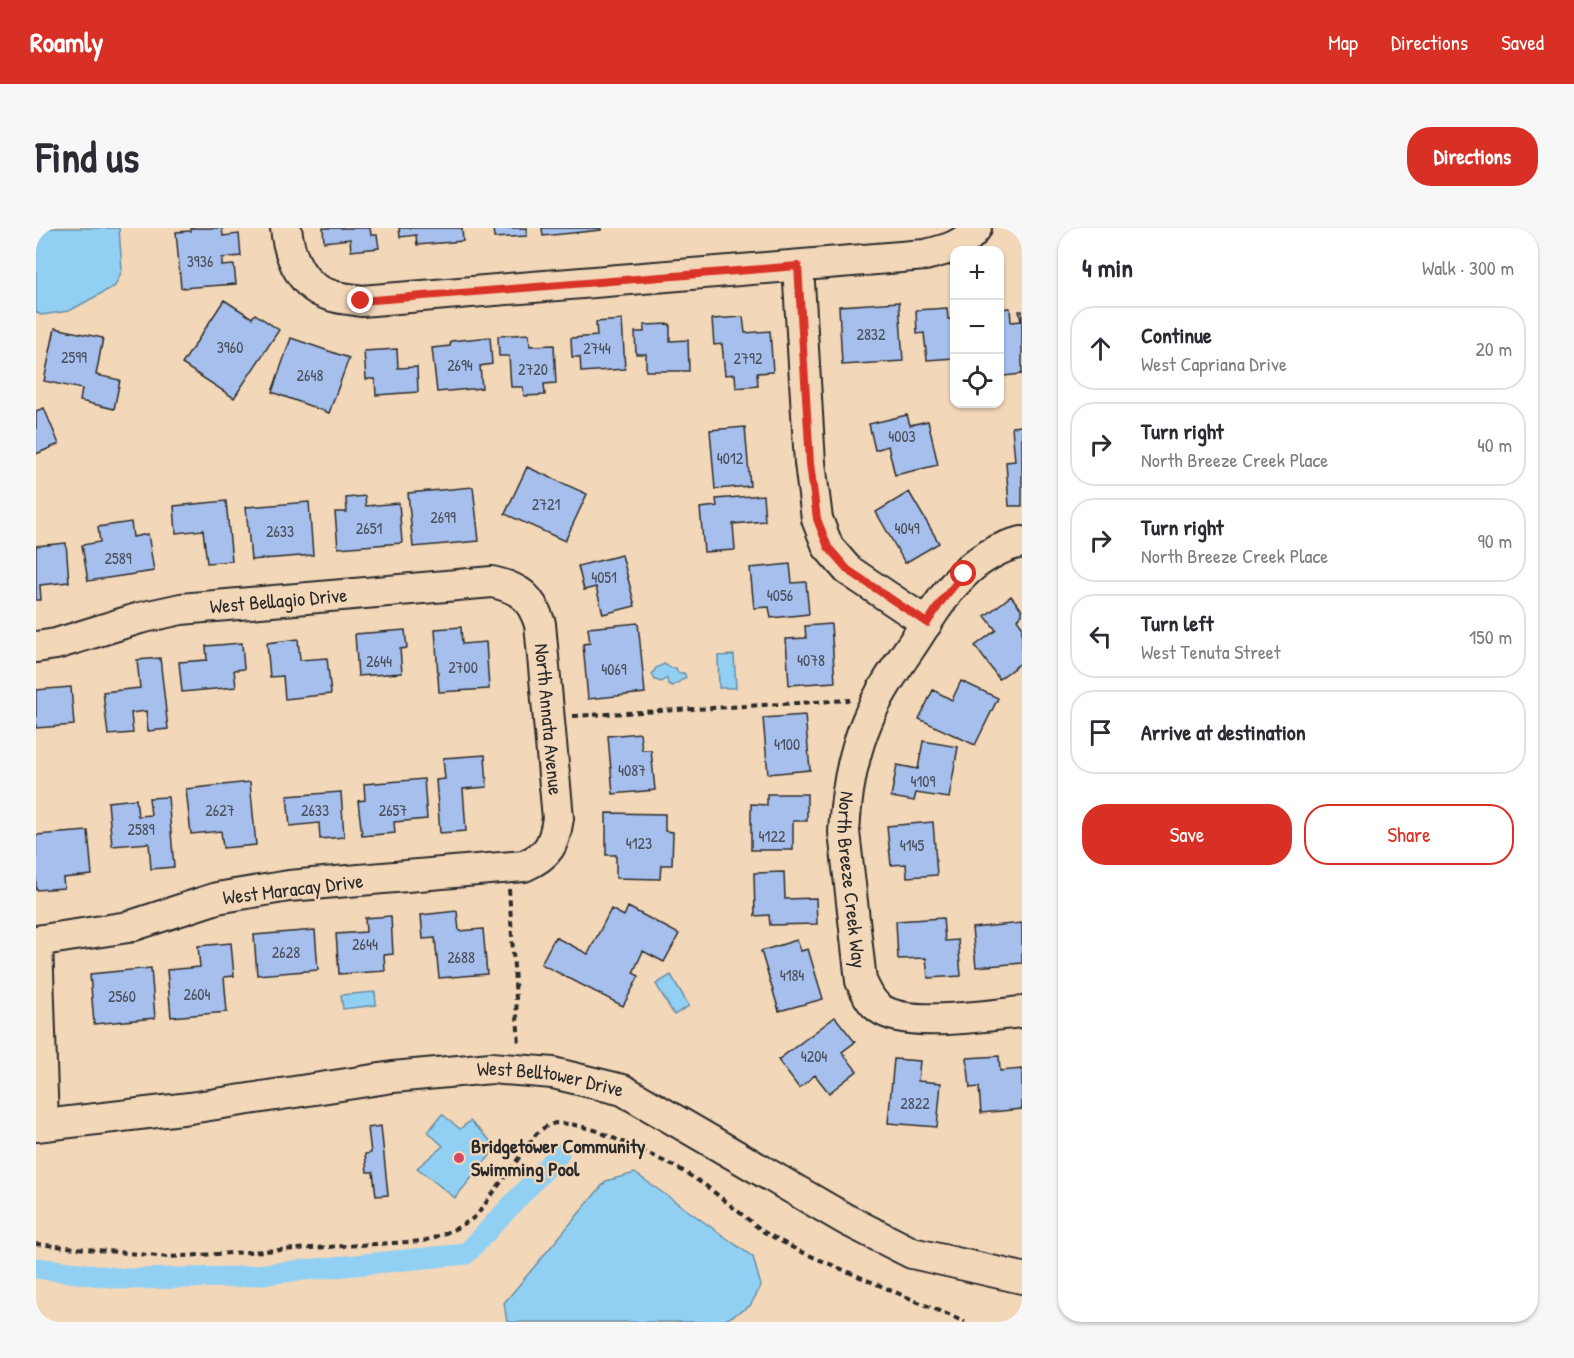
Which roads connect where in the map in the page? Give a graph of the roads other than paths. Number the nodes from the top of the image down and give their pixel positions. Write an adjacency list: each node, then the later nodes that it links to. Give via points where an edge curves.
1 (286, 228): 3 (street, via 294,262 306,281 330,296 361,301)
2 (974, 232): 3 (street, via 961,244 926,255)
3 (798, 266): 6 (street, via 817,519 828,547 848,570)
4 (1022, 542): 6 (street, North Breeze Creek Way, via 988,556 964,574)
5 (522, 593): 7 (street, West Bellagio Drive, via 492,582 181,609); 8 (street, North Annata Avenue, via 534,607 540,624 558,818)
6 (927, 623): 10 (street, North Breeze Creek Way, via 867,721 853,764 845,809 846,856 861,981 879,1009 896,1017 921,1020)
7 (36, 647)
8 (549, 850): 9 (street, West Maracay Drive, via 524,866 289,886 217,898 128,927)
9 (37, 941): 11 (street)
10 (1022, 1012)
11 (40, 1125): 12 (street, West Belltower Drive, via 190,1108 393,1077 491,1068 553,1073 623,1090 845,1219 912,1253)
12 (1022, 1278)

